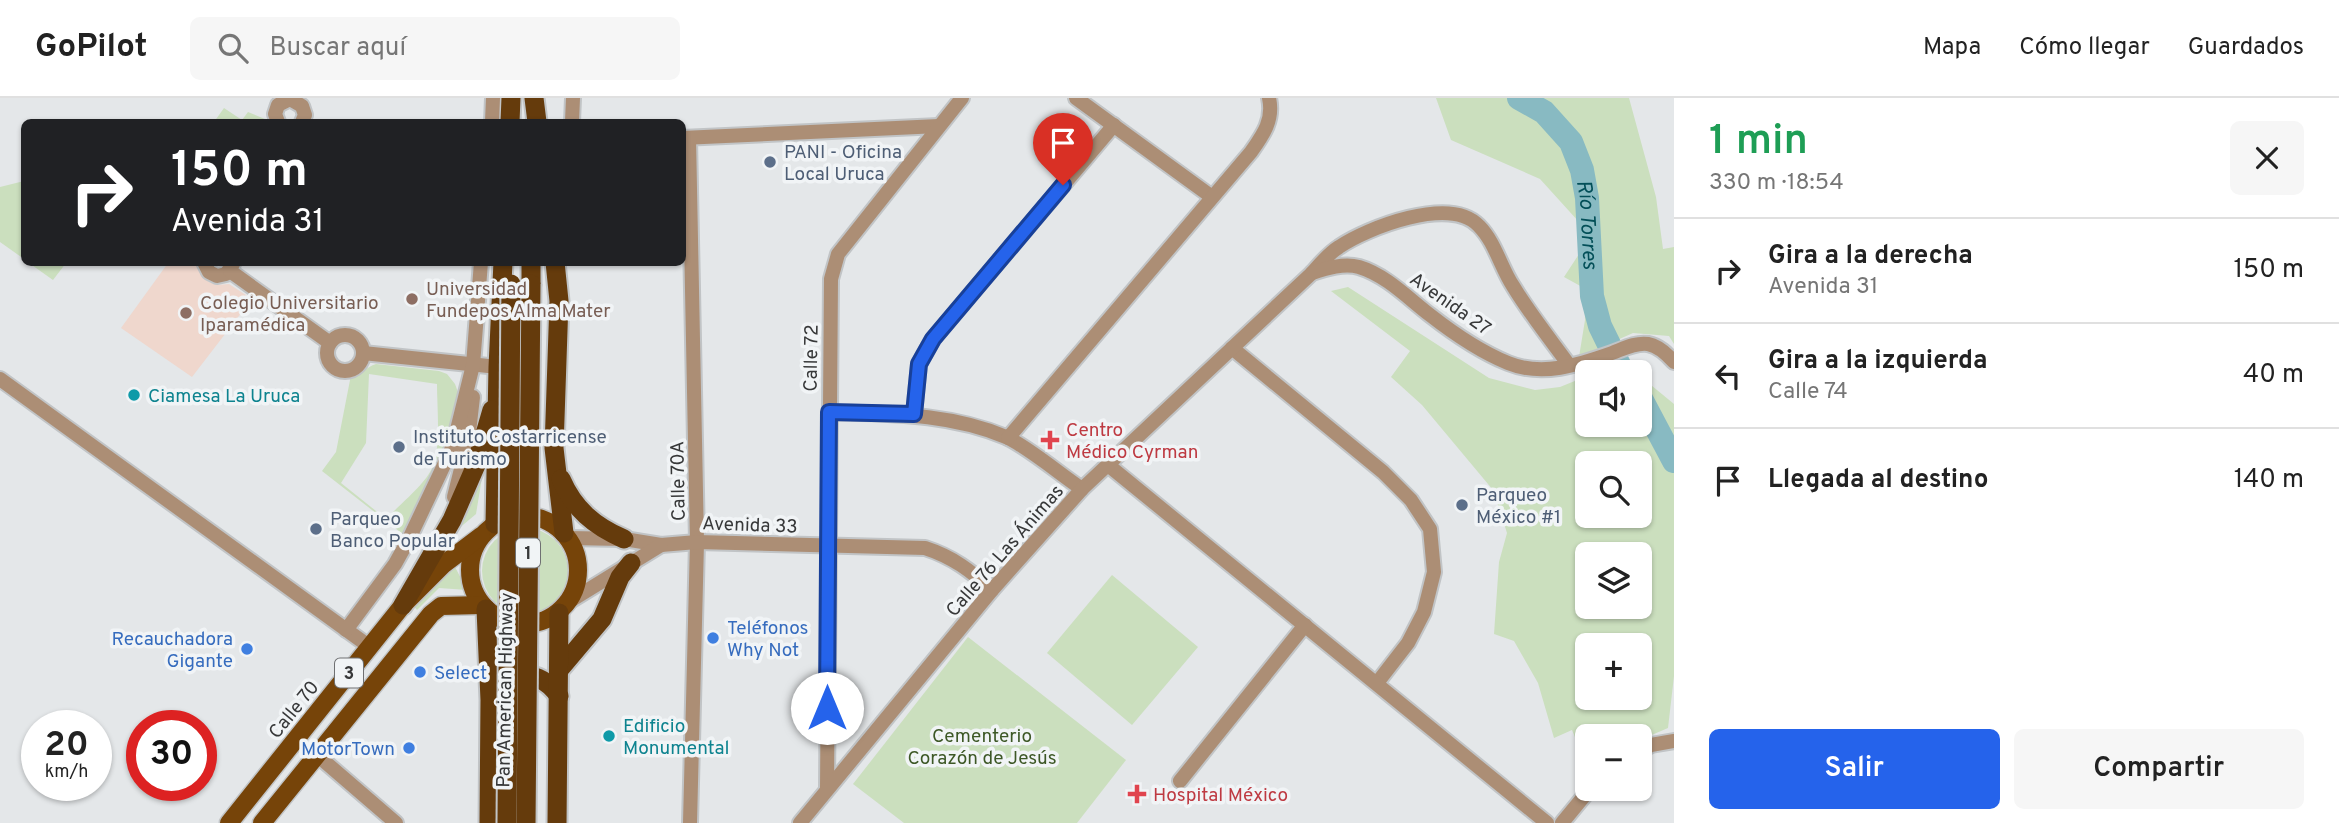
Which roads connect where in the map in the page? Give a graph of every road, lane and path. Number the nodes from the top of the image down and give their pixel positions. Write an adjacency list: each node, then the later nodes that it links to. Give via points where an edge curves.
1 (493, 98): 10 (street)
2 (512, 98): 11 (highway)
3 (533, 98): 12 (highway)
4 (573, 98): 13 (street)
5 (962, 98): 15 (street, Calle 72)
6 (1076, 98): 14 (street)
7 (1269, 98): 17 (street, via 1268,128)
8 (277, 119): 9 (street, via 278,105 290,99 303,106)
9 (303, 119)
10 (492, 119)
11 (511, 119)
12 (535, 119)
13 (572, 119)
14 (1114, 125): 17 (street); 38 (street, via 933,339 919,364)
15 (939, 127): 16 (street); 37 (street, Calle 72, via 838,254 831,279)
16 (686, 138): 49 (street, Calle 70A)
17 (1212, 197): 39 (street)
18 (205, 266): 25 (street, via 212,275 222,276)
19 (481, 266): 32 (street)
20 (503, 266): 34 (highway)
21 (511, 266): 74 (highway, 1, bridge)
22 (531, 266): 75 (highway, Pan American Highway / 1, bridge)
23 (555, 266): 27 (highway)
24 (562, 266): 27 (street)
25 (231, 267): 28 (street)
26 (1312, 273): 29 (street, Calle 76 Las Ánimas); 33 (street, Avenida 27, via 1359,267 1508,363 1550,370); 33 (street, Calle 76 Las Ánimas, via 1336,248 1388,223 1448,214 1473,221)
27 (559, 300): 41 (highway)
28 (330, 343): 30 (street, via 338,336 353,336); 30 (street, via 328,359 340,370 356,367)
29 (1232, 348): 42 (street, Calle 76 Las Ánimas); 61 (street, via 1383,472 1411,499 1430,529 1434,572 1424,612 1408,643)
30 (363, 353): 32 (street)
31 (1674, 362): 33 (street, Avenida 27, via 1647,344)
32 (473, 365): 34 (street); 48 (street, via 468,441); 58 (street, via 453,446 433,493 395,564)
33 (1569, 365)
34 (498, 368): 36 (highway)
35 (0, 379): 58 (street)
36 (498, 389): 40 (highway); 48 (highway, via 476,465)
37 (829, 412): 38 (street); 51 (street, Calle 72)
38 (914, 414): 39 (street, via 968,424)
39 (1008, 438): 44 (street)
40 (498, 443): 41 (highway, via 523,458); 45 (highway)
41 (554, 449): 43 (highway)
42 (1108, 465): 44 (street, Calle 76 Las Ánimas); 57 (street)
43 (557, 472): 46 (highway); 47 (highway, via 582,514)
44 (1082, 489): 53 (street, Calle 76 Las Ánimas)
45 (488, 530): 46 (main road, 3, via 506,518 531,516); 54 (main road, Calle 70 / 3, via 444,564); 55 (main road, via 472,552 470,570 473,589)
46 (566, 535): 47 (street, Avenida 33); 56 (main road, via 579,569 577,586)
47 (624, 540): 50 (street, Avenida 33)
48 (441, 541): 54 (highway)
49 (697, 541): 50 (street, Avenida 33); 51 (street, Avenida 33); 77 (street, Calle 70A)
50 (661, 545): 52 (street, Avenida 33)
51 (827, 546): 53 (street, Avenida 33, via 925,548 968,568); 68 (street, Calle 72)
52 (631, 563): 56 (street, Avenida 33); 60 (highway, via 602,619)
53 (992, 590): 68 (street, Calle 76 Las Ánimas)
54 (403, 605): 59 (main road, Calle 70 / 3)
55 (484, 607): 56 (main road, 3, via 514,624 530,625); 63 (highway); 66 (main road, 3, via 441,606 431,614)
56 (564, 607): 60 (highway)
57 (1305, 625): 61 (street); 67 (street)
58 (346, 630): 59 (street)
59 (370, 647): 70 (main road, Calle 70 / 3)
60 (559, 670): 62 (highway)
61 (1377, 683): 79 (street)
62 (559, 696): 63 (highway, via 551,686 529,675 505,680); 76 (highway)
63 (490, 700): 73 (highway)
64 (1674, 741): 65 (street)
65 (1652, 745)
66 (317, 755): 71 (main road, 3); 72 (street)
67 (1180, 781)
68 (827, 789): 78 (street, Calle 76 Las Ánimas)
69 (1580, 801): 80 (street)
70 (229, 823)
71 (262, 823)
72 (396, 823)
73 (489, 823)
74 (507, 823)
75 (526, 823)
76 (557, 823)
77 (690, 823)
78 (800, 823)
79 (1547, 823)
80 (1562, 823)

